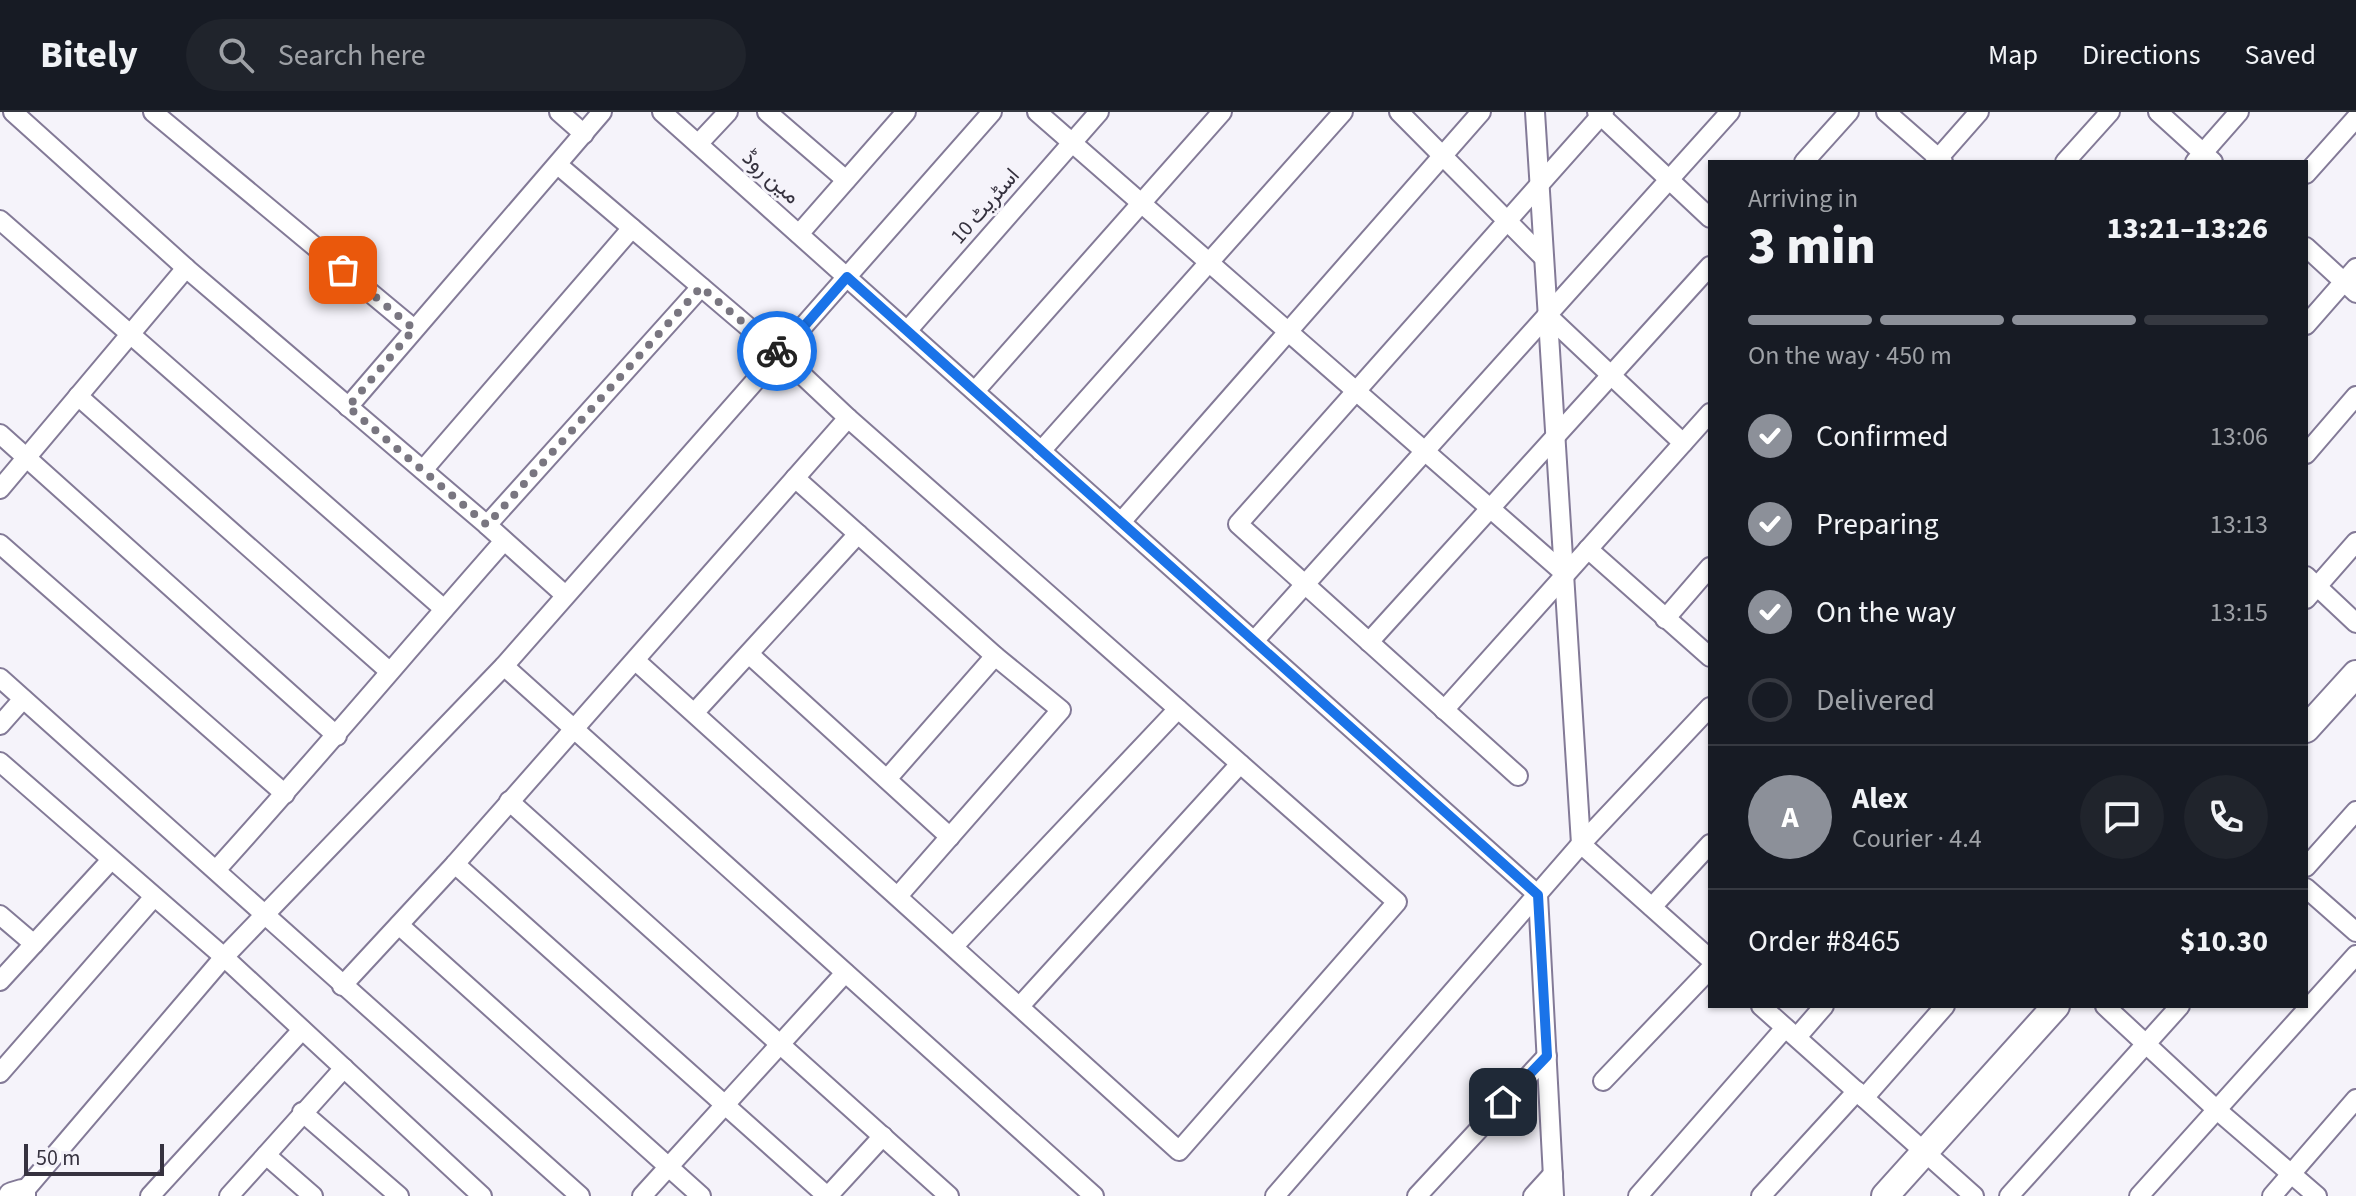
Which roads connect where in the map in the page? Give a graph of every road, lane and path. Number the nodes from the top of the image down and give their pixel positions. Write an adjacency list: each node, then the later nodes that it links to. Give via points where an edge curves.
1 (153, 112): 56 (street)
2 (559, 112): 26 (street)
3 (602, 112): 26 (street)
4 (662, 112): 28 (street, مین روڈ)
5 (728, 112): 28 (street)
6 (767, 112): 37 (street)
7 (992, 112): 51 (street)
8 (1037, 112): 27 (street)
9 (1099, 112): 27 (street, اسٹریٹ 10)
10 (1222, 112): 40 (street)
11 (1343, 112): 48 (street)
12 (1399, 112): 29 (street)
13 (1481, 112): 29 (street)
14 (1535, 112): 39 (street)
15 (1730, 112): 38 (street)
16 (1849, 112): 31 (street)
17 (1886, 112): 32 (street)
18 (1979, 112): 33 (street)
19 (2110, 112): 34 (street)
20 (2158, 112): 30 (street)
21 (2239, 112): 30 (street)
22 (1601, 113): 38 (street); 39 (street)
23 (899, 114): 37 (street)
24 (25, 116): 49 (street)
25 (2356, 118): 36 (street)
26 (584, 134): 35 (street)
27 (1072, 143): 40 (street); 57 (street, اسٹریٹ 10)
28 (698, 144): 45 (street, مین روڈ)
29 (1442, 156): 43 (street); 58 (street)
30 (2204, 159)
31 (1806, 160)
32 (1937, 160)
33 (1939, 160)
34 (2067, 160)
35 (558, 165): 44 (street); 56 (street)
36 (2308, 172)
37 (846, 180): 45 (street)
38 (1668, 181): 41 (street); 54 (street)
39 (1539, 184): 43 (street); 47 (street)
40 (1141, 203): 48 (street); 62 (street)
41 (1708, 216)
42 (0, 220): 59 (street)
43 (1507, 220): 47 (street); 63 (street)
44 (632, 228): 53 (street); 76 (street)
45 (799, 234): 51 (street, مین روڈ)
46 (2308, 248): 52 (street)
47 (1543, 257): 54 (street)
48 (1209, 263): 58 (street); 72 (street)
49 (186, 268): 59 (street); 66 (street)
50 (1708, 268): 61 (street)
51 (847, 277): 57 (street, مین روڈ); 60 (street)
52 (2352, 281): 55 (street)
53 (701, 287): 60 (street); 81 (street)
54 (1547, 315): 61 (street); 70 (street); 73 (street)
55 (2308, 323)
56 (414, 329): 66 (street)
57 (907, 331): 62 (street, مین روڈ)
58 (1288, 331): 63 (street); 80 (street)
59 (131, 333): 64 (street); 92 (street)
60 (780, 354): 68 (street); 91 (street)
61 (1610, 376): 70 (street); 71 (street)
62 (975, 391): 72 (street, مین روڈ)
63 (1356, 391): 73 (street); 89 (street, via 1238,524)
64 (78, 396): 75 (street); 102 (street)
65 (2356, 396): 74 (street)
66 (348, 407): 76 (street)
67 (1708, 415): 71 (street)
68 (848, 418): 77 (street); 106 (street)
69 (0, 434): 75 (street)
70 (1555, 437): 79 (street); 88 (street)
71 (1683, 443): 86 (street)
72 (1041, 451): 80 (street, مین روڈ)
73 (1425, 451): 79 (street); 89 (street)
74 (2308, 452)
75 (26, 458): 78 (street); 113 (street)
76 (423, 470): 81 (street)
77 (795, 478): 82 (street); 100 (street)
78 (0, 489)
79 (1490, 508): 88 (street); 96 (street)
80 (1121, 522): 95 (street, مین روڈ)
81 (487, 525): 83 (street)
82 (858, 534): 97 (street); 99 (street)
83 (504, 541): 91 (street); 92 (street)
84 (2356, 542): 90 (street)
85 (0, 544): 118 (street)
86 (1588, 549): 88 (street); 93 (street)
87 (1708, 569): 93 (street)
88 (1564, 574): 108 (street); 122 (street)
89 (1305, 585): 95 (street); 96 (street)
90 (2310, 587): 94 (street)
91 (565, 595): 101 (street)
92 (444, 609): 102 (street)
93 (1665, 619): 98 (street)
94 (2356, 623)
95 (1254, 641): 129 (street, مین روڈ)
96 (1369, 642): 108 (street)
97 (749, 654): 109 (street); 117 (street)
98 (1708, 655)
99 (995, 656): 117 (street); 121 (street, via 1061,710)
100 (636, 661): 109 (street); 112 (street)
101 (504, 666): 112 (street); 134 (street)
102 (389, 671): 113 (street)
103 (2356, 674): 111 (main road)
104 (0, 678): 105 (street)
105 (23, 699): 110 (street); 127 (street)
106 (1178, 709): 115 (street); 138 (street)
107 (1708, 709): 122 (street)
108 (1444, 710): 116 (street)
109 (695, 712): 130 (street)
110 (0, 725)
111 (2308, 727)
112 (574, 729): 119 (street); 143 (street)
113 (337, 736): 118 (street)
114 (0, 762): 124 (street)
115 (1240, 764): 146 (street); 146 (street, via 1397,902 1179,1151)
116 (1518, 776)
117 (887, 779): 121 (street)
118 (285, 794): 127 (street)
119 (509, 801): 125 (street); 155 (street)
120 (2356, 811): 126 (street)
121 (950, 837): 130 (street)
122 (1581, 844): 129 (street); 132 (street)
123 (1708, 846): 132 (street)
124 (111, 860): 131 (street); 137 (street)
125 (455, 864): 135 (street); 163 (street)
126 (2308, 865)
127 (216, 870): 134 (street)
128 (2308, 890): 136 (street)
129 (1538, 895): 157 (street); 184 (street)
130 (898, 896): 138 (street)
131 (153, 898): 140 (street); 159 (street)
132 (1652, 907): 141 (street)
133 (0, 915): 137 (street)
134 (265, 916): 140 (street); 145 (street)
135 (399, 925): 145 (street); 169 (street)
136 (2356, 932)
137 (34, 944): 144 (street)
138 (954, 946): 146 (street)
139 (2356, 955): 164 (street)
140 (224, 957): 153 (street); 172 (street)
141 (1708, 957)
142 (1708, 971): 160 (street)
143 (845, 973): 155 (street); 183 (street)
144 (0, 981)
145 (342, 986): 178 (street)
146 (1020, 1006)
147 (1763, 1008): 154 (street)
148 (1821, 1008): 154 (street)
149 (1943, 1008): 161 (street)
150 (2054, 1008): 168 (main road)
151 (2107, 1008): 156 (street)
152 (2178, 1008): 156 (street)
153 (302, 1030): 158 (street); 173 (street)
154 (1791, 1032): 161 (street); 188 (street)
155 (780, 1044): 163 (street); 166 (street)
156 (2146, 1044): 164 (street); 192 (street)
157 (1547, 1056): 171 (street); 185 (street)
158 (344, 1068): 165 (street); 177 (street)
159 (0, 1073)
160 (1603, 1081)
161 (1860, 1094): 168 (street); 189 (street)
162 (2356, 1099): 170 (street)
163 (726, 1103): 169 (street); 181 (street)
164 (2217, 1110): 170 (street); 193 (street)
165 (302, 1112): 167 (street); 176 (street)
166 (883, 1136): 181 (street); 182 (street)
167 (266, 1155): 174 (street); 175 (street)
168 (1919, 1157): 190 (main road); 191 (street)
169 (668, 1167): 179 (street); 180 (street)
170 (2292, 1173): 194 (street); 195 (street)
171 (1553, 1174): 186 (street); 187 (street)
172 (19, 1195)
173 (150, 1196)
174 (229, 1196)
175 (313, 1196)
176 (399, 1196)
177 (482, 1196)
178 (580, 1196)
179 (642, 1196)
180 (701, 1196)
181 (828, 1196)
182 (949, 1196)
183 (1094, 1196)
184 (1275, 1196)
185 (1417, 1196)
186 (1533, 1196)
187 (1554, 1196)
188 (1638, 1196)
189 (1761, 1196)
190 (1885, 1196)
191 (1974, 1196)
192 (2009, 1196)
193 (2139, 1196)
194 (2272, 1196)
195 (2317, 1196)

